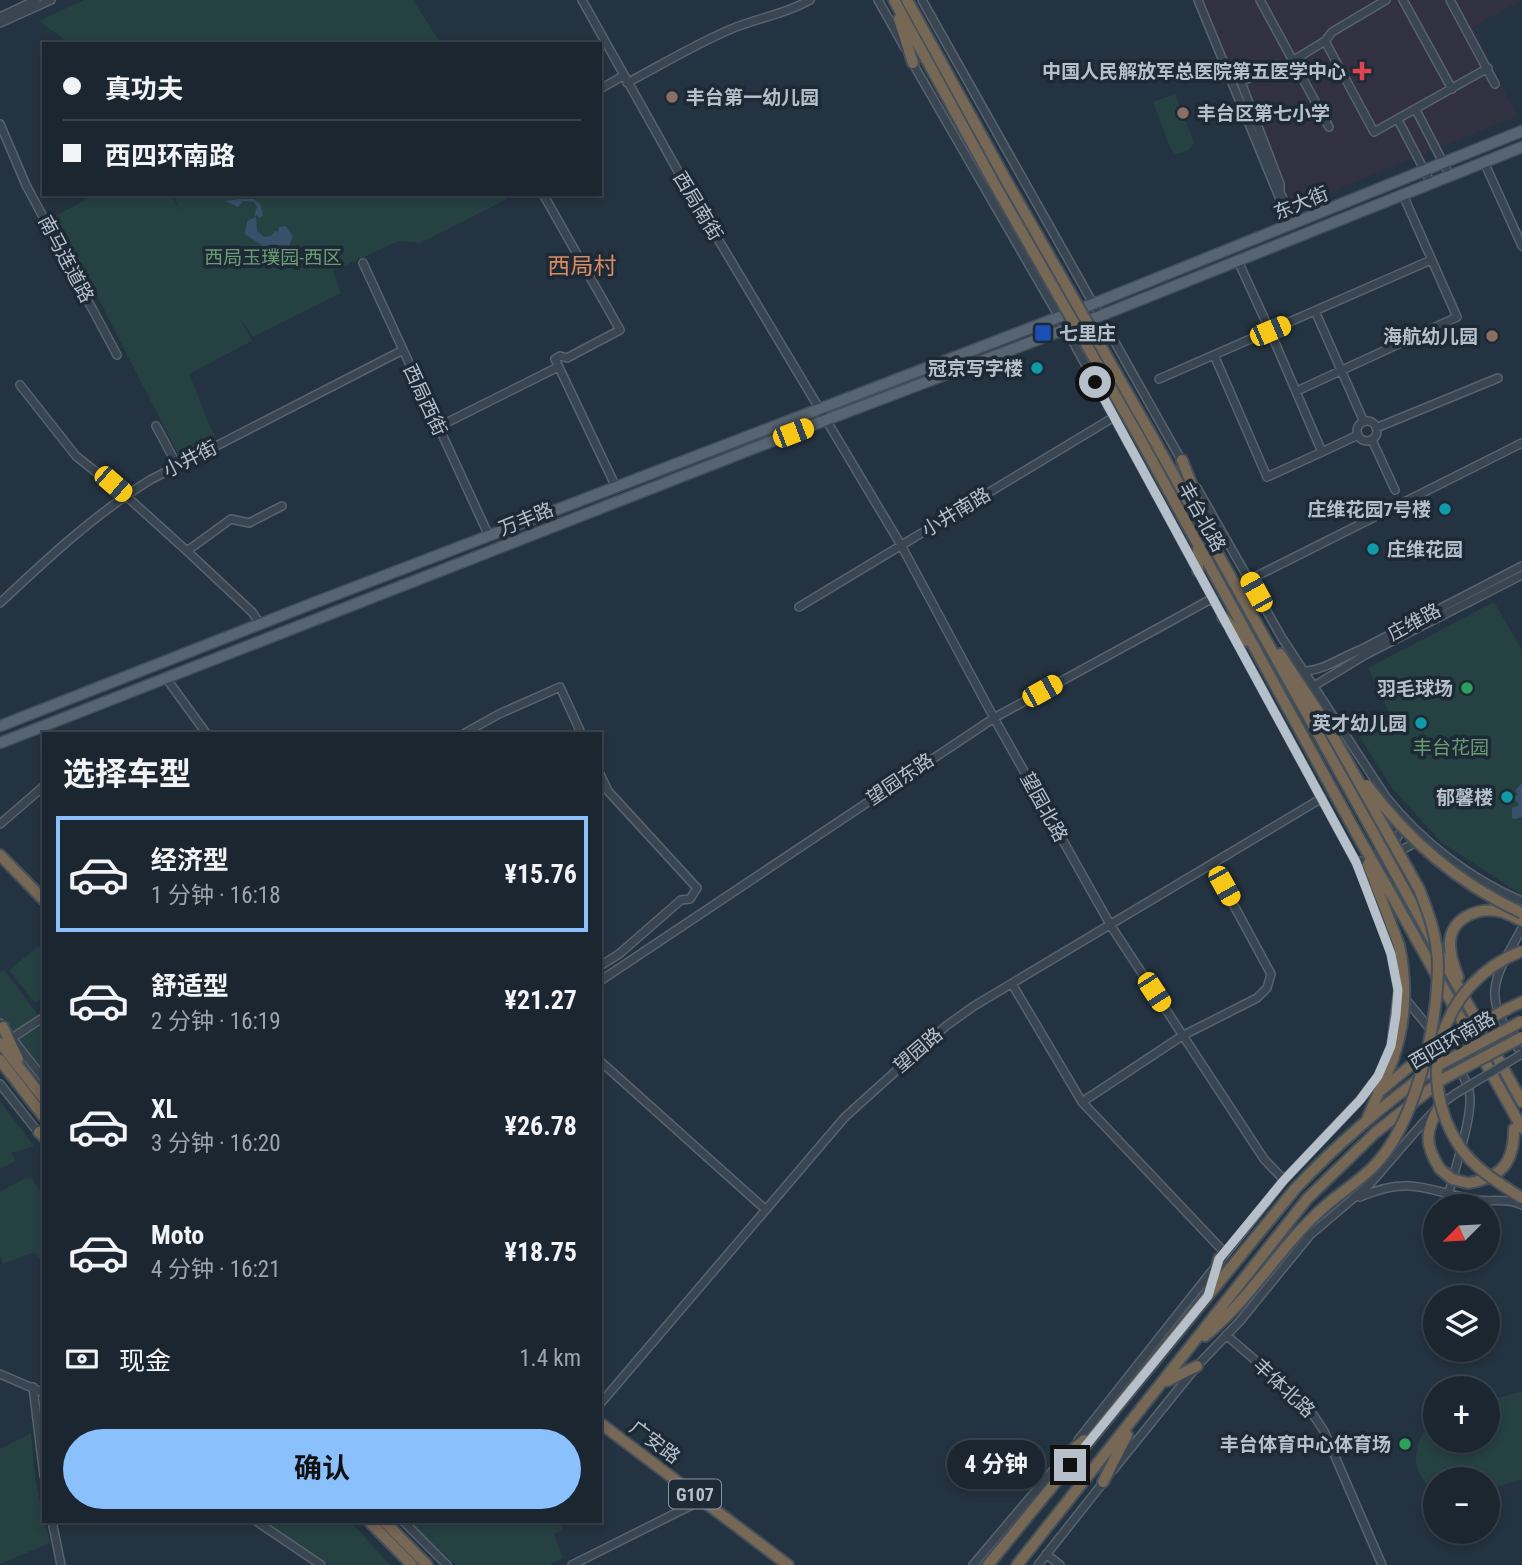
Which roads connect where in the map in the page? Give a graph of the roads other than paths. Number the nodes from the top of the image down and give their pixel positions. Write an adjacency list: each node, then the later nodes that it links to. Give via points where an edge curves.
1 (36, 0): 15 (street)
2 (51, 0): 16 (street)
3 (582, 0): 22 (street, 西局南街)
4 (810, 0): 22 (street, via 727,31)
5 (878, 0): 20 (street, 丰台北路)
6 (894, 0): 20 (highway); 36 (highway, 丰台北路)
7 (907, 0): 17 (highway, 丰台北路)
8 (915, 0): 17 (highway)
9 (922, 0): 45 (street, 丰台北路)
10 (1198, 0): 40 (street)
11 (1260, 0): 19 (street)
12 (1386, 0): 18 (street, via 1332,32)
13 (1403, 0): 25 (street)
14 (1450, 0): 21 (street)
15 (0, 17)
16 (0, 23)
17 (926, 34): 36 (highway, 丰台北路)
18 (1325, 41): 19 (street); 27 (street, via 1374,132)
19 (1293, 61): 29 (street); 40 (street, via 1241,82)
20 (913, 63): 47 (street, 丰台北路)
21 (1488, 68): 23 (street); 25 (street)
22 (625, 79): 24 (street); 62 (street, 西局南街)
23 (1495, 84)
24 (602, 88)
25 (1452, 89): 26 (street)
26 (1416, 110): 27 (street); 33 (street)
27 (1398, 120): 34 (street)
28 (0, 124): 52 (street, 南马连道路, via 26,186)
29 (1328, 127)
30 (1522, 131): 33 (main road, 东大街)
31 (1522, 147): 32 (main road, 东大街)
32 (1484, 162): 35 (main road, 东大街); 41 (street)
33 (1444, 164): 34 (main road, 东大街); 35 (street)
34 (1426, 171): 37 (street); 40 (main road, 东大街)
35 (1450, 176): 37 (main road, 东大街)
36 (1000, 182): 81 (highway, 丰台北路, bridge); 83 (highway, 丰台北路, bridge)
37 (1432, 183): 38 (main road, 东大街)
38 (1404, 195): 42 (street); 43 (main road, 东大街)
39 (544, 196): 54 (street, via 620,330 567,358 560,356 555,359)
40 (1295, 224): 45 (main road, 东大街)
41 (1522, 246)
42 (1431, 260): 46 (street); 55 (street, via 1457,317)
43 (1238, 261): 48 (main road, 东大街); 50 (street)
44 (363, 263): 51 (street, 西局西街)
45 (1093, 304): 47 (main road, 东大街); 48 (street, 丰台北路)
46 (1315, 311): 50 (street); 55 (street)
47 (1058, 316): 49 (street, 丰台北路); 62 (main road, 万丰路)
48 (1100, 316): 49 (main road, 东大街); 56 (street, 丰台北路)
49 (1066, 329): 59 (street, 丰台北路); 64 (main road, 万丰路)
50 (1270, 331): 53 (street); 61 (street)
51 (403, 350): 67 (street, 西局西街); 74 (street, 小井街)
52 (117, 355)
53 (1214, 355): 58 (street); 72 (street, via 1267,477)
54 (558, 367): 67 (street); 75 (street)
55 (1342, 371): 61 (street); 65 (street)
56 (1135, 378): 59 (street, via 1115,365 1103,368); 73 (street, 丰台北路)
57 (1498, 378): 68 (street)
58 (1158, 379)
59 (1095, 382): 63 (street, 丰台北路)
60 (20, 385): 77 (street, via 76,456)
61 (1297, 391): 72 (street)
62 (819, 408): 64 (street, 西局南街); 75 (main road, 万丰路)
63 (1114, 417): 80 (street, 小井南路); 85 (street, 丰台北路)
64 (826, 420): 80 (street, 望园北路); 95 (main road, 万丰路)
65 (1364, 422): 68 (street); 69 (street)
66 (156, 426): 74 (street)
67 (438, 427): 79 (street, 西局西街)
68 (1376, 428): 70 (street)
69 (1358, 435): 70 (street); 72 (street)
70 (1372, 440): 76 (street)
71 (1522, 443): 87 (street)
72 (1322, 452)
73 (1181, 460): 83 (highway); 87 (street, 丰台北路)
74 (177, 465): 77 (street, 小井街)
75 (616, 487): 79 (main road, 万丰路)
76 (1395, 490)
77 (125, 495): 82 (street); 89 (street, 小井街)
78 (282, 506): 82 (street, via 249,523 231,519)
79 (489, 536): 90 (main road, 万丰路)
80 (901, 545): 91 (street, 小井南路); 101 (street, 望园北路)
81 (1198, 546): 85 (highway); 97 (highway, 丰台北路)
82 (187, 551): 93 (street)
83 (1221, 558): 94 (highway, 丰台北路)
84 (1522, 566): 98 (street, 庄维路, via 1360,650 1315,671)
85 (1198, 571): 88 (street, 丰台北路)
86 (1522, 575): 100 (street, 庄维路)
87 (1249, 580): 98 (street, 丰台北路)
88 (1213, 598): 92 (street, 丰台北路); 101 (street, 望园东路)
89 (0, 603)
90 (311, 604): 93 (main road, 万丰路); 95 (main road, via 293,617 258,630 255,638)
91 (799, 607)
92 (1223, 617): 97 (highway); 112 (street, 丰台北路)
93 (260, 624): 96 (main road, 万丰路)
94 (1262, 631): 102 (highway); 133 (highway, 丰台北路, bridge)
95 (262, 642): 99 (main road, 万丰路)
96 (212, 644): 99 (main road, via 218,653); 103 (main road, 万丰路)
97 (1257, 654): 120 (highway, 丰台北路, bridge)
98 (1304, 671): 100 (street, 丰台北路)
99 (166, 678): 104 (street); 107 (main road, 万丰路)
100 (1314, 686): 113 (street, 丰台北路, via 1368,773)
101 (994, 718): 125 (street, 望园北路); 129 (street, 望园东路)
102 (1325, 722): 123 (highway, bridge, via 1363,779 1411,837 1464,881); 166 (highway, bridge, via 1430,915 1438,965 1423,1063 1405,1119 1374,1166 1314,1214 1244,1300)
103 (0, 726)
104 (205, 732)
105 (467, 732): 106 (street, via 560,687)
106 (581, 732)
107 (0, 743)
108 (602, 778): 110 (street)
109 (42, 788): 114 (street)
110 (608, 791): 111 (street); 128 (street, via 697,888 690,899 681,900)
111 (602, 796)
112 (1322, 799): 117 (street, 丰台北路); 118 (street, 望园路)
113 (1401, 815): 115 (street, 丰台北路); 117 (street, via 1396,842)
114 (0, 824)
115 (1424, 838): 119 (street); 122 (street, 丰台北路, via 1469,872)
116 (1, 858): 121 (highway)
117 (1356, 862): 119 (street, 丰台北路)
118 (1212, 864): 125 (street, 望园路); 137 (street, via 1271,974 1267,988 1257,998)
119 (1361, 873): 131 (street, 丰台北路, via 1391,954)
120 (1386, 896): 147 (highway, bridge, via 1406,991 1400,1040); 154 (highway, via 1479,1050)
121 (42, 898)
122 (1522, 901)
123 (1522, 913)
124 (1522, 921): 133 (highway, via 1504,912 1477,911 1452,932 1452,960)
125 (1111, 926): 130 (street, 望园路); 137 (street, 望园北路)
126 (1522, 928): 141 (street, via 1495,989 1497,1005)
127 (1522, 951): 159 (highway, bridge, via 1500,961 1468,987 1442,1036 1437,1058 1447,1124 1477,1167)
128 (602, 965)
129 (602, 980)
130 (1012, 984): 149 (street); 162 (street, 望园路, via 946,1026 861,1100)
131 (1398, 990): 157 (street, 西四环南路, via 1391,1046 1378,1076); 158 (street, via 1435,1035 1469,1090 1470,1105)
132 (1522, 1002): 147 (highway, bridge, via 1429,1053)
133 (1468, 1005): 150 (highway, 丰台北路)
134 (42, 1018): 139 (street)
135 (1522, 1021): 153 (highway, 西四环南路, bridge, via 1437,1066)
136 (2, 1025): 139 (street); 145 (highway)
137 (1182, 1035): 149 (street); 157 (street, 望园北路, via 1264,1158)
138 (1522, 1037): 166 (highway, 西四环南路, bridge, via 1443,1079 1376,1132 1307,1199)
139 (12, 1038): 144 (street)
140 (0, 1042): 145 (highway)
141 (1522, 1055): 151 (street, bridge)
142 (0, 1060): 152 (highway)
143 (602, 1063): 162 (street)
144 (42, 1076)
145 (26, 1077): 148 (highway)
146 (0, 1084): 155 (street)
147 (1378, 1093): 153 (highway)
148 (42, 1097)
149 (1082, 1102): 163 (street)
150 (1522, 1102)
151 (1440, 1105): 154 (highway, bridge, via 1427,1137 1430,1154 1452,1179 1468,1183 1486,1180 1502,1170); 160 (street)
152 (42, 1114)
153 (1367, 1119): 164 (highway, 西四环南路, via 1294,1189)
154 (1518, 1129): 156 (highway)
155 (42, 1136)
156 (1522, 1150)
157 (1284, 1180): 163 (street, 西四环南路)
158 (1449, 1193): 160 (street, via 1401,1184); 161 (street)
159 (1522, 1198)
160 (1353, 1200): 165 (street, via 1310,1235)
161 (1522, 1205)
162 (766, 1210): 172 (street, 望园路)
163 (1222, 1256): 164 (highway); 176 (street, 西四环南路)
164 (1208, 1296): 175 (highway, 西四环南路)
165 (1226, 1335): 167 (street); 187 (street, 丰体北路, via 1313,1413)
166 (1189, 1349): 169 (highway, 西四环南路)
167 (1197, 1366): 169 (highway); 178 (street)
168 (0, 1374): 170 (street)
169 (1161, 1384): 173 (highway, 西四环南路)
170 (33, 1387): 171 (street); 177 (street)
171 (42, 1392)
172 (602, 1402)
173 (1136, 1416): 178 (highway); 198 (highway, 西四环南路)
174 (602, 1425): 179 (highway, 广安路 / G107)
175 (1103, 1425): 176 (highway); 197 (highway, 西四环南路)
176 (1063, 1458): 196 (street, 西四环南路)
177 (42, 1460)
178 (1103, 1482): 186 (street)
179 (702, 1500): 194 (street); 195 (highway, 广安路 / G107)
180 (52, 1523): 188 (street)
181 (259, 1523): 189 (street)
182 (370, 1523): 190 (highway)
183 (370, 1523): 191 (highway)
184 (386, 1523): 192 (highway)
185 (404, 1523): 193 (street)
186 (1046, 1554): 199 (street); 200 (street)
187 (1380, 1563)
188 (61, 1565)
189 (321, 1565)
190 (405, 1565)
191 (412, 1565)
192 (427, 1565)
193 (447, 1565)
194 (572, 1565)
195 (788, 1565)
196 (973, 1565)
197 (988, 1565)
198 (1017, 1565)
199 (1038, 1565)
200 (1060, 1565)

